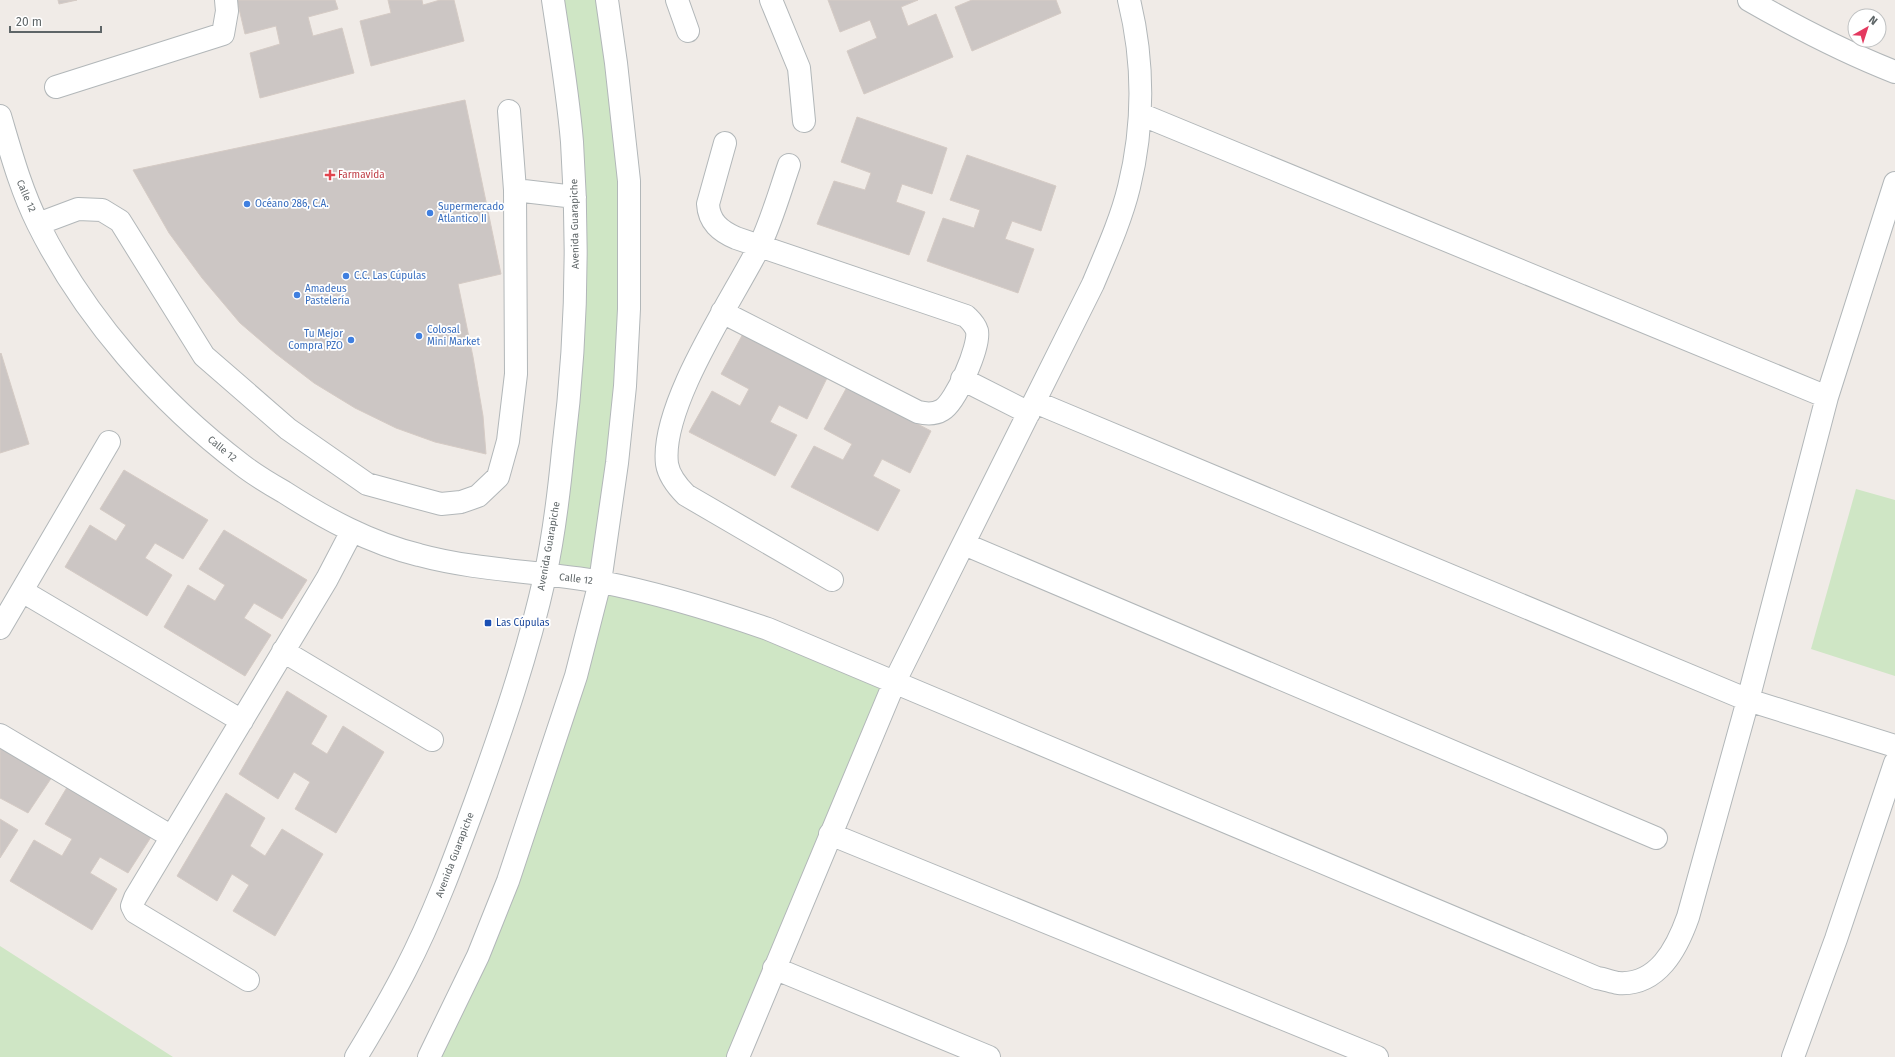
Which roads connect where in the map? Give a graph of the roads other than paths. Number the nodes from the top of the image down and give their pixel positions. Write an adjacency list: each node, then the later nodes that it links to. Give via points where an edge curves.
1 (226, 0): 10 (street, via 223,34)
2 (553, 0): 19 (street, Avenida Guarapiche, via 566,85)
3 (607, 0): 31 (street, via 629,181 629,309 625,386 617,462)
4 (677, 0): 8 (street)
5 (771, 0): 14 (street, via 799,68)
6 (1129, 0): 12 (street, via 1137,31 1141,76)
7 (1749, 0): 9 (street, via 1850,54)
8 (688, 31)
9 (1895, 72)
10 (56, 87)
11 (509, 111): 18 (street)
12 (1140, 114): 24 (street); 25 (street, via 1137,150 1128,189 1111,241 1093,284)
13 (0, 116): 20 (street, Calle 12, via 16,172)
14 (804, 121)
15 (725, 143): 21 (street, via 708,212 722,232)
16 (790, 165): 21 (street)
17 (1895, 183): 24 (street, Calle 12)
18 (515, 190): 19 (street); 20 (street, via 516,374 508,441 498,477 478,496 461,502 441,504 367,484 288,429 204,356 120,221 102,210 78,209)
19 (575, 197): 29 (street, Avenida Guarapiche, via 575,316 570,394)
20 (38, 224): 27 (street, Calle 12, via 65,271 105,330 148,380 190,422 244,467 305,506)
21 (759, 246): 22 (street); 23 (street, via 966,316 976,329 978,338)
22 (722, 312): 23 (street, via 918,412 927,414 943,410 952,400); 30 (street, via 672,419 667,450 672,478 686,495)
23 (962, 379): 25 (street)
24 (1827, 397): 36 (street, Calle 12)
25 (1032, 407): 28 (street); 36 (street)
26 (109, 442): 32 (street)
27 (352, 531): 29 (street, Calle 12, via 419,555); 34 (street, via 327,579)
28 (964, 544): 35 (street); 44 (street)
29 (545, 575): 31 (street, Calle 12); 47 (street, Avenida Guarapiche, via 510,702 446,882 406,970)
30 (832, 580)
31 (600, 582): 35 (street, Calle 12, via 688,602 768,629); 48 (street, via 576,676 508,881 478,956)
32 (22, 591): 33 (street); 37 (street)
33 (0, 628)
34 (283, 651): 37 (street); 39 (street)
35 (895, 681): 36 (street, Calle 12, via 1598,978 1619,983 1637,981 1650,975 1665,964 1680,941); 42 (street)
36 (1748, 700): 40 (street)
37 (242, 721): 43 (street)
38 (0, 735): 43 (street)
39 (432, 740)
40 (1895, 746)
41 (1895, 763): 52 (street)
42 (830, 834): 45 (street); 51 (street)
43 (172, 837): 46 (street, via 135,898 132,906 135,912)
44 (1656, 838)
45 (774, 968): 49 (street); 50 (street)
46 (248, 980)
47 (356, 1057)
48 (429, 1057)
49 (738, 1057)
50 (989, 1057)
51 (1377, 1057)
52 (1793, 1057)

